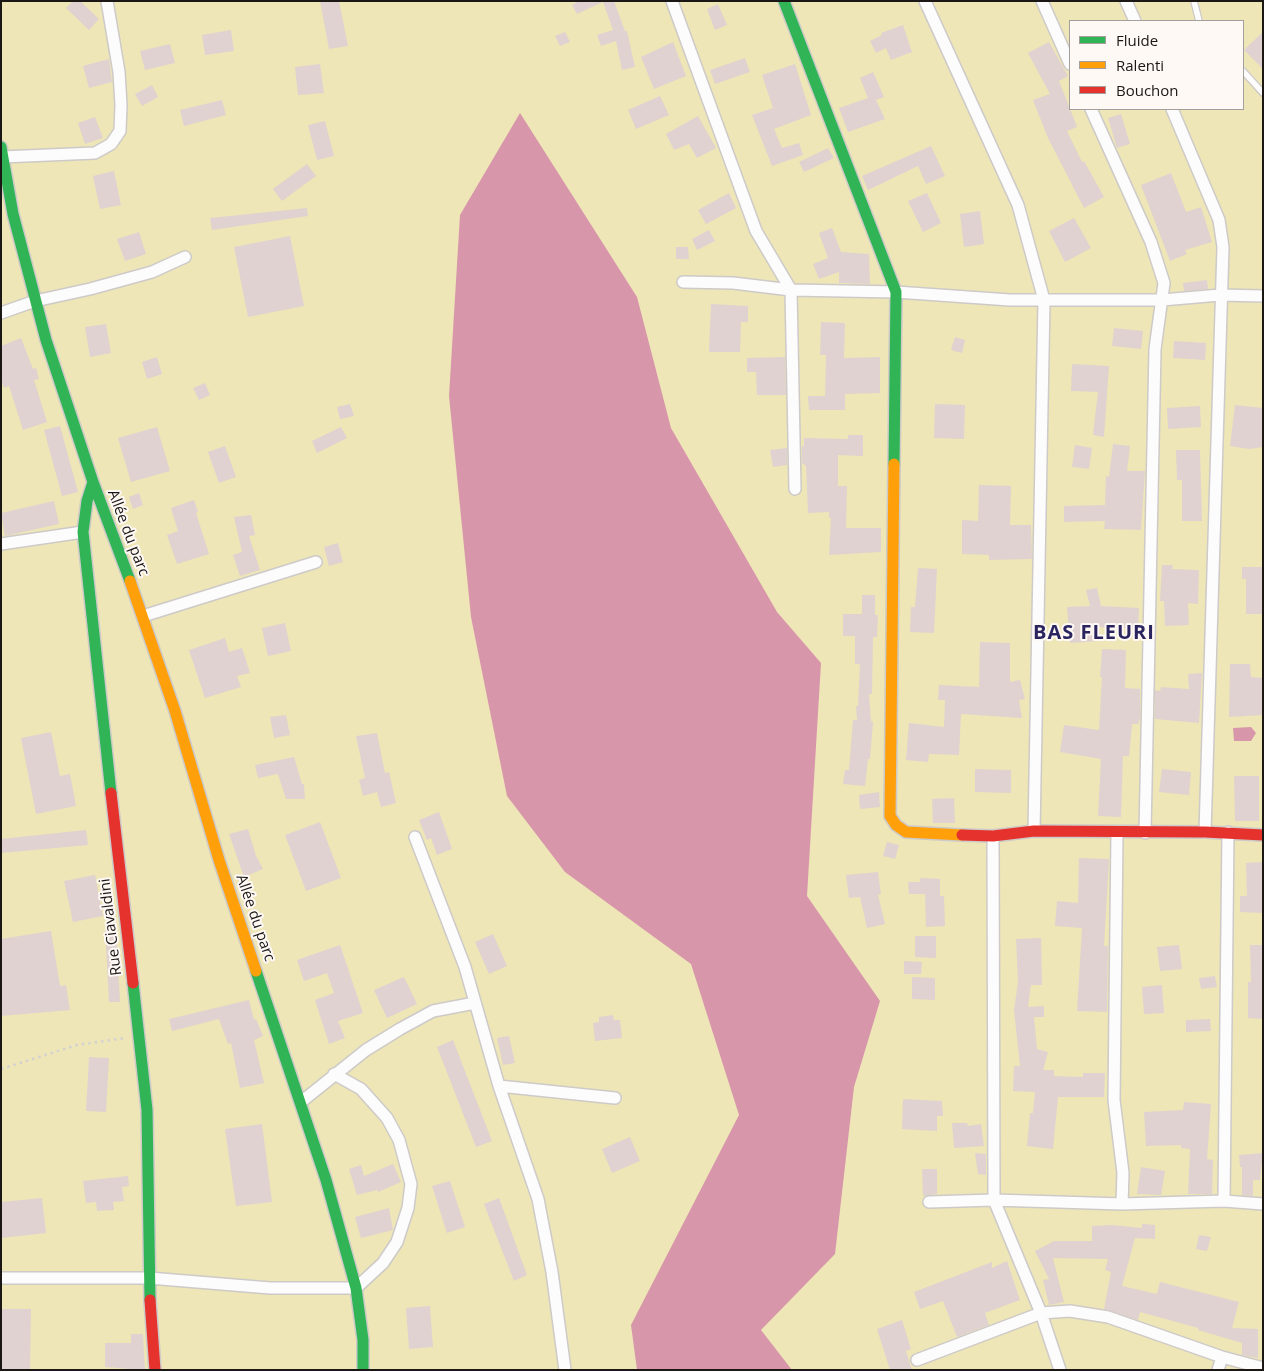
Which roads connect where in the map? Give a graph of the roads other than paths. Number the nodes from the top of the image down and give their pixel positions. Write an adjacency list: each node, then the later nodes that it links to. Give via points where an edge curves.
1 (106, 1): 16 (street, via 119,72 120,131 111,144 95,153)
2 (672, 1): 19 (street, via 756,231)
3 (784, 1): 20 (street)
4 (924, 1): 23 (street, via 1018,205)
5 (1042, 1): 10 (street)
6 (1126, 1): 8 (street)
7 (1194, 1): 9 (lane)
8 (1134, 20)
9 (1199, 20)
10 (1069, 62)
11 (1244, 72): 12 (lane)
12 (1263, 93)
13 (1091, 110): 24 (street, via 1160,263 1164,282)
14 (1172, 110): 21 (street, via 1219,220 1223,247)
15 (1, 147): 16 (street, Allée du parc)
16 (2, 157): 25 (street, Allée du parc)
17 (185, 257): 25 (street, via 152,272)
18 (684, 282): 19 (street, via 733,283)
19 (791, 290): 20 (street); 28 (street)
20 (896, 292): 23 (street); 39 (street, via 890,816 896,826 906,832)
21 (1220, 295): 22 (street); 24 (street); 34 (street)
22 (1263, 296)
23 (1044, 300): 24 (street); 33 (street)
24 (1162, 300): 37 (street, via 1155,349)
25 (35, 301): 26 (street); 27 (street, Allée du parc)
26 (1, 313)
27 (93, 482): 29 (street, Rue Ciavaldini); 32 (street, Allée du parc)
28 (795, 489)
29 (83, 532): 30 (street); 52 (street, Rue Ciavaldini, via 147,1110)
30 (1, 544)
31 (316, 562): 32 (street)
32 (143, 616): 45 (street, Allée du parc, via 219,860)
33 (1034, 831): 36 (street); 39 (street)
34 (1205, 832): 35 (street); 37 (street)
35 (1228, 832): 38 (street); 47 (street)
36 (1117, 833): 37 (street); 49 (street, via 1114,1100 1123,1172)
37 (1145, 833)
38 (1263, 834)
39 (993, 836): 46 (street)
40 (415, 837): 41 (street, via 465,967)
41 (475, 1003): 42 (street, via 433,1011 366,1050); 43 (street)
42 (334, 1074): 45 (street); 53 (street, via 361,1089 387,1118 402,1148 411,1184 408,1208 396,1242 383,1263)
43 (498, 1086): 44 (street); 60 (street, via 538,1198)
44 (615, 1098)
45 (301, 1102): 53 (street, Allée du parc)
46 (994, 1200): 48 (street); 49 (street); 54 (street)
47 (1224, 1201): 49 (street); 50 (street)
48 (929, 1202)
49 (1122, 1204)
50 (1263, 1204)
51 (1, 1278): 52 (street)
52 (150, 1278): 53 (street, via 270,1288); 58 (street, Rue Ciavaldini)
53 (356, 1288): 59 (street, Allée du parc, via 363,1340)
54 (1041, 1313): 55 (street, via 1070,1311 1108,1317); 56 (street); 61 (street)
55 (1222, 1357): 57 (street); 62 (street)
56 (917, 1360)
57 (1263, 1368)
58 (155, 1370)
59 (363, 1370)
60 (565, 1370)
61 (1060, 1370)
62 (1218, 1370)

